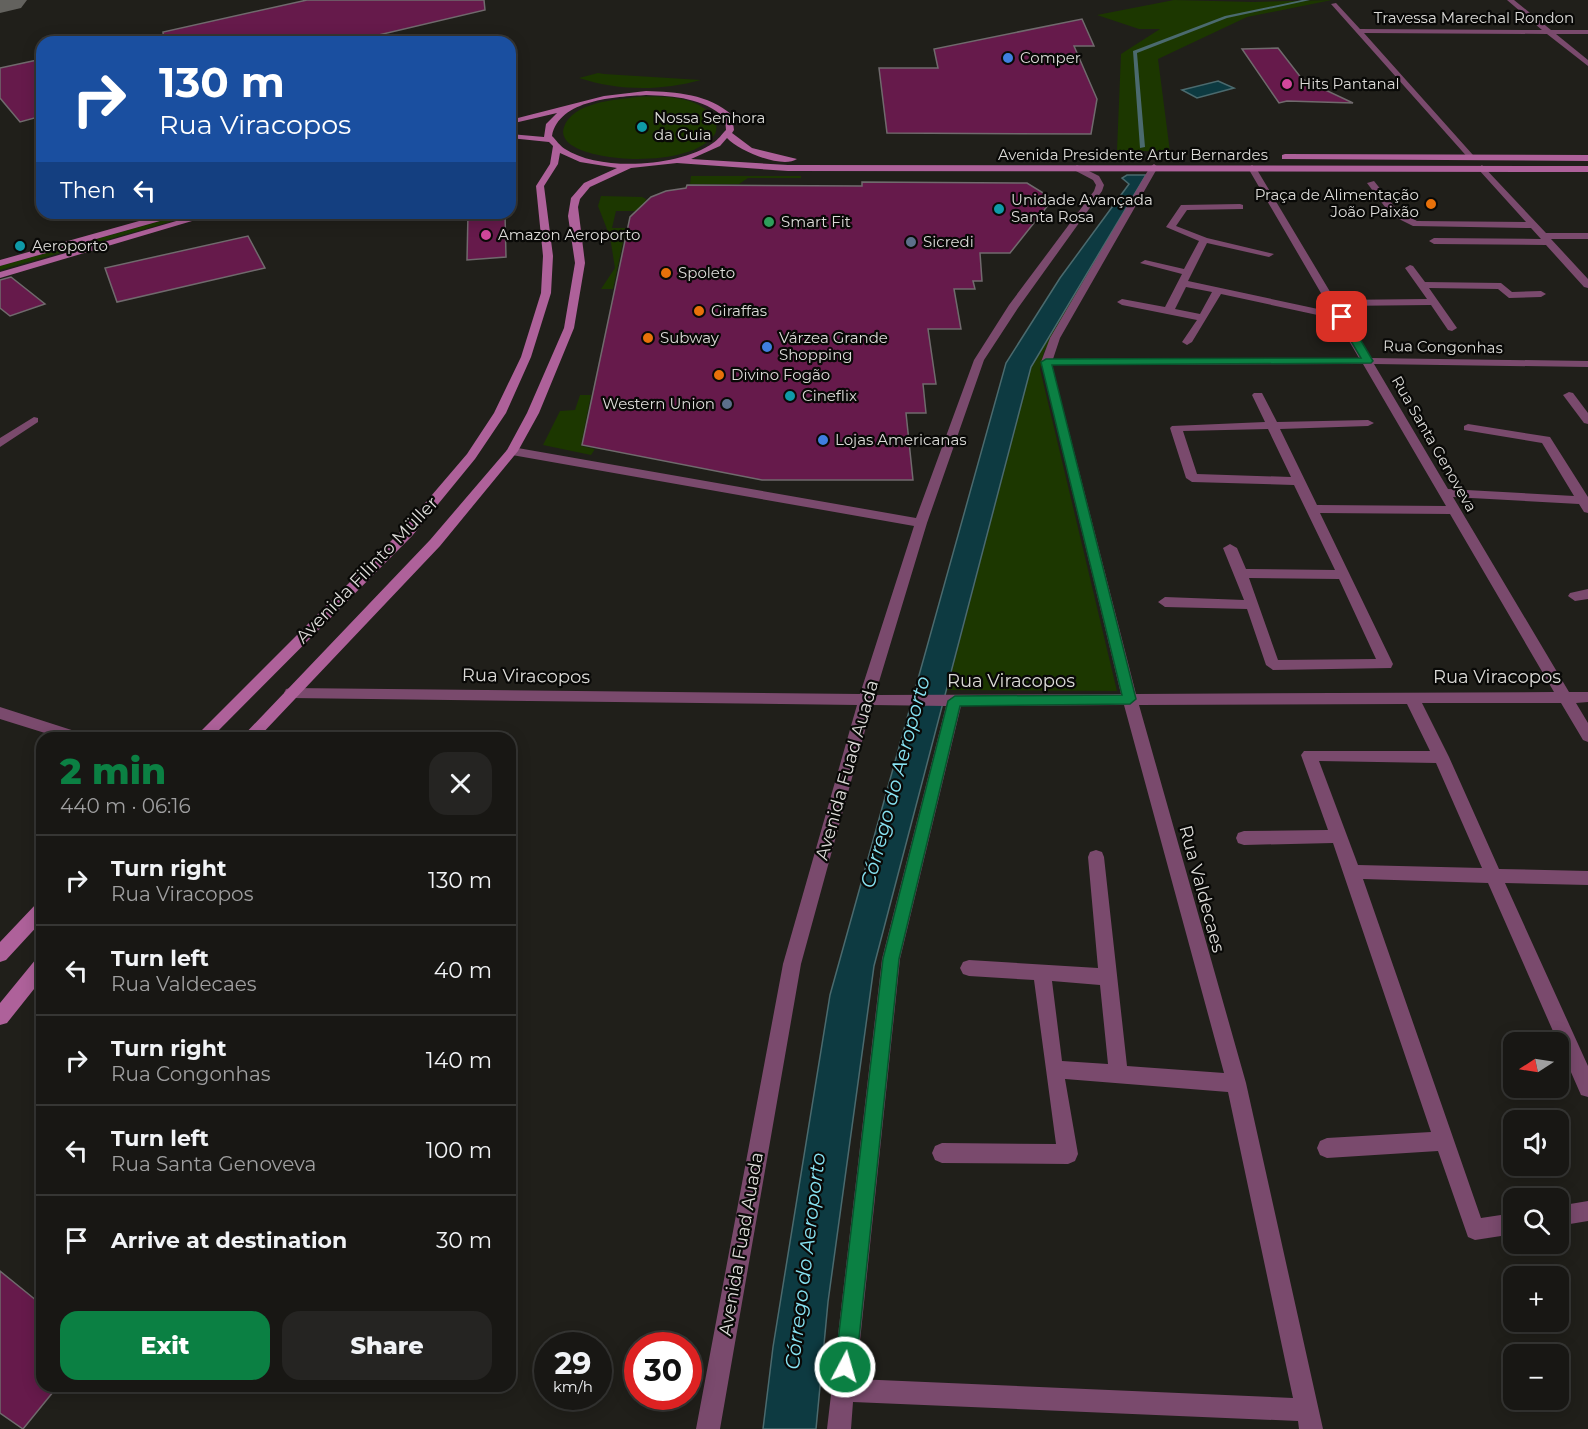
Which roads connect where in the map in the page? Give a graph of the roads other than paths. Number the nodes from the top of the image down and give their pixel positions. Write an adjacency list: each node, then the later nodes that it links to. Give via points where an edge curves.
1 (1510, 0): 4 (street)
2 (1334, 4): 3 (street)
3 (1359, 31): 4 (street, Travessa Marechal Rondon); 13 (street)
4 (1548, 32): 5 (street, Travessa Marechal Rondon); 6 (street)
5 (1588, 32)
6 (1588, 64)
7 (577, 105): 8 (main road); 9 (main road, via 636,93 689,97 725,113 731,122); 11 (main road, Avenida Filinto Müller, via 552,123 547,132)
8 (516, 120)
9 (728, 134): 14 (main road, Avenida Presidente Artur Bernardes, via 748,150 790,159); 17 (main road, via 710,149)
10 (516, 137): 11 (main road)
11 (553, 143): 19 (main road, via 582,159); 83 (main road, Avenida Filinto Müller, via 557,156 540,186 548,256 546,293 526,357 500,413 471,456 407,533)
12 (1279, 157): 13 (main road, Avenida Presidente Artur Bernardes)
13 (1470, 157): 16 (main road, Avenida Presidente Artur Bernardes)
14 (1104, 158)
15 (1162, 158): 18 (main road, Avenida Presidente Artur Bernardes)
16 (1588, 158)
17 (679, 160): 19 (main road); 20 (main road, Avenida Presidente Artur Bernardes, via 788,168)
18 (1152, 163): 20 (main road, Avenida Presidente Artur Bernardes); 21 (main road, Avenida Presidente Artur Bernardes); 52 (street, via 1055,338)
19 (629, 166): 62 (main road, Avenida Filinto Müller, via 587,185 576,198 573,216 580,263 569,328 533,413)
20 (1077, 168): 68 (street, Avenida Fuad Auada, via 1096,178 1098,191 979,360)
21 (1252, 168): 22 (main road, Avenida Presidente Artur Bernardes); 45 (street, Rua Santa Genoveva)
22 (1482, 168): 23 (main road, Avenida Presidente Artur Bernardes); 28 (street)
23 (1588, 169)
24 (1371, 183): 28 (street, via 1394,214 1416,224)
25 (1240, 207): 31 (street, via 1184,207 1171,227)
26 (157, 219): 34 (main road)
27 (193, 219): 37 (main road)
28 (1533, 225): 30 (street)
29 (1588, 236): 30 (street)
30 (1546, 239): 32 (street); 40 (street)
31 (1204, 240): 33 (street); 38 (street)
32 (1434, 241)
33 (1269, 254)
34 (0, 263)
35 (1145, 263): 38 (street)
36 (1410, 268): 39 (street)
37 (0, 275)
38 (1184, 277): 41 (street); 46 (street)
39 (1421, 285): 42 (street, via 1501,286 1509,295); 44 (street)
40 (1588, 285)
41 (1218, 290): 47 (street); 48 (street)
42 (1541, 294)
43 (1122, 302): 46 (street)
44 (1432, 302): 45 (street); 49 (street)
45 (1333, 303): 47 (street, Rua Santa Genoveva)
46 (1168, 312): 48 (street)
47 (1342, 317): 51 (street, Rua Santa Genoveva)
48 (1203, 318): 50 (street)
49 (1452, 328)
50 (1187, 342)
51 (1368, 361): 52 (street, Rua Congonhas); 53 (street, Rua Congonhas); 64 (street, Rua Santa Genoveva)
52 (1046, 362): 78 (street, Rua Valdecaes)
53 (1588, 364)
54 (1258, 395): 59 (street)
55 (1569, 395): 57 (street)
56 (34, 420): 61 (street)
57 (1588, 421)
58 (1368, 423): 59 (street)
59 (1272, 425): 63 (street); 63 (street, via 1176,428 1192,478)
60 (1468, 428): 65 (street, via 1546,440)
61 (0, 442)
62 (512, 451): 68 (street); 74 (main road, Avenida Filinto Müller, via 435,543)
63 (1298, 481): 66 (street)
64 (1447, 493): 65 (street); 67 (street, Rua Santa Genoveva)
65 (1586, 503)
66 (1312, 509): 67 (street); 71 (street)
67 (1455, 510): 76 (street, Rua Santa Genoveva)
68 (921, 523): 79 (street, Avenida Fuad Auada)
69 (1230, 548): 70 (street)
70 (1241, 573): 71 (street); 73 (street)
71 (1344, 575): 73 (street, via 1386,664 1273,665)
72 (1165, 602): 73 (street)
73 (1253, 605)
74 (291, 693): 79 (street, Rua Viracopos); 84 (main road, Avenida Filinto Müller)
75 (1411, 697): 76 (street, Rua Viracopos); 78 (street, Rua Viracopos); 86 (street)
76 (1563, 697): 77 (street, Rua Viracopos); 85 (street, Rua Santa Genoveva)
77 (1588, 697)
78 (1130, 699): 80 (street, Rua Viracopos); 102 (street, Rua Valdecaes)
79 (866, 700): 80 (street, Rua Viracopos); 112 (street, Avenida Fuad Auada, via 792,964)
80 (954, 701): 110 (street, via 891,959)
81 (0, 712): 82 (street)
82 (61, 732)
83 (208, 732)
84 (255, 732)
85 (1588, 736)
86 (1441, 757): 87 (street, via 1309,755); 91 (street)
87 (1337, 836): 88 (street); 90 (street)
88 (1244, 838)
89 (1096, 857): 98 (street)
90 (1352, 872): 91 (street); 104 (street)
91 (1495, 876): 92 (street); 103 (street)
92 (1588, 878)
93 (36, 915): 94 (main road)
94 (0, 954)
95 (969, 968): 97 (street)
96 (36, 972): 99 (main road)
97 (1042, 973): 98 (street); 100 (street)
98 (1107, 977): 101 (street)
99 (0, 1017)
100 (1054, 1069): 101 (street); 106 (street, via 1068,1154)
101 (1118, 1073): 102 (street)
102 (1236, 1083): 111 (street, Rua Valdecaes)
103 (1588, 1088)
104 (1443, 1141): 105 (street); 109 (street, via 1475,1230)
105 (1327, 1148)
106 (942, 1153)
107 (1588, 1211): 108 (street)
108 (1569, 1214)
109 (1503, 1225)
110 (843, 1390): 111 (street); 113 (street)
111 (1308, 1420)
112 (708, 1429)
113 (839, 1429)

